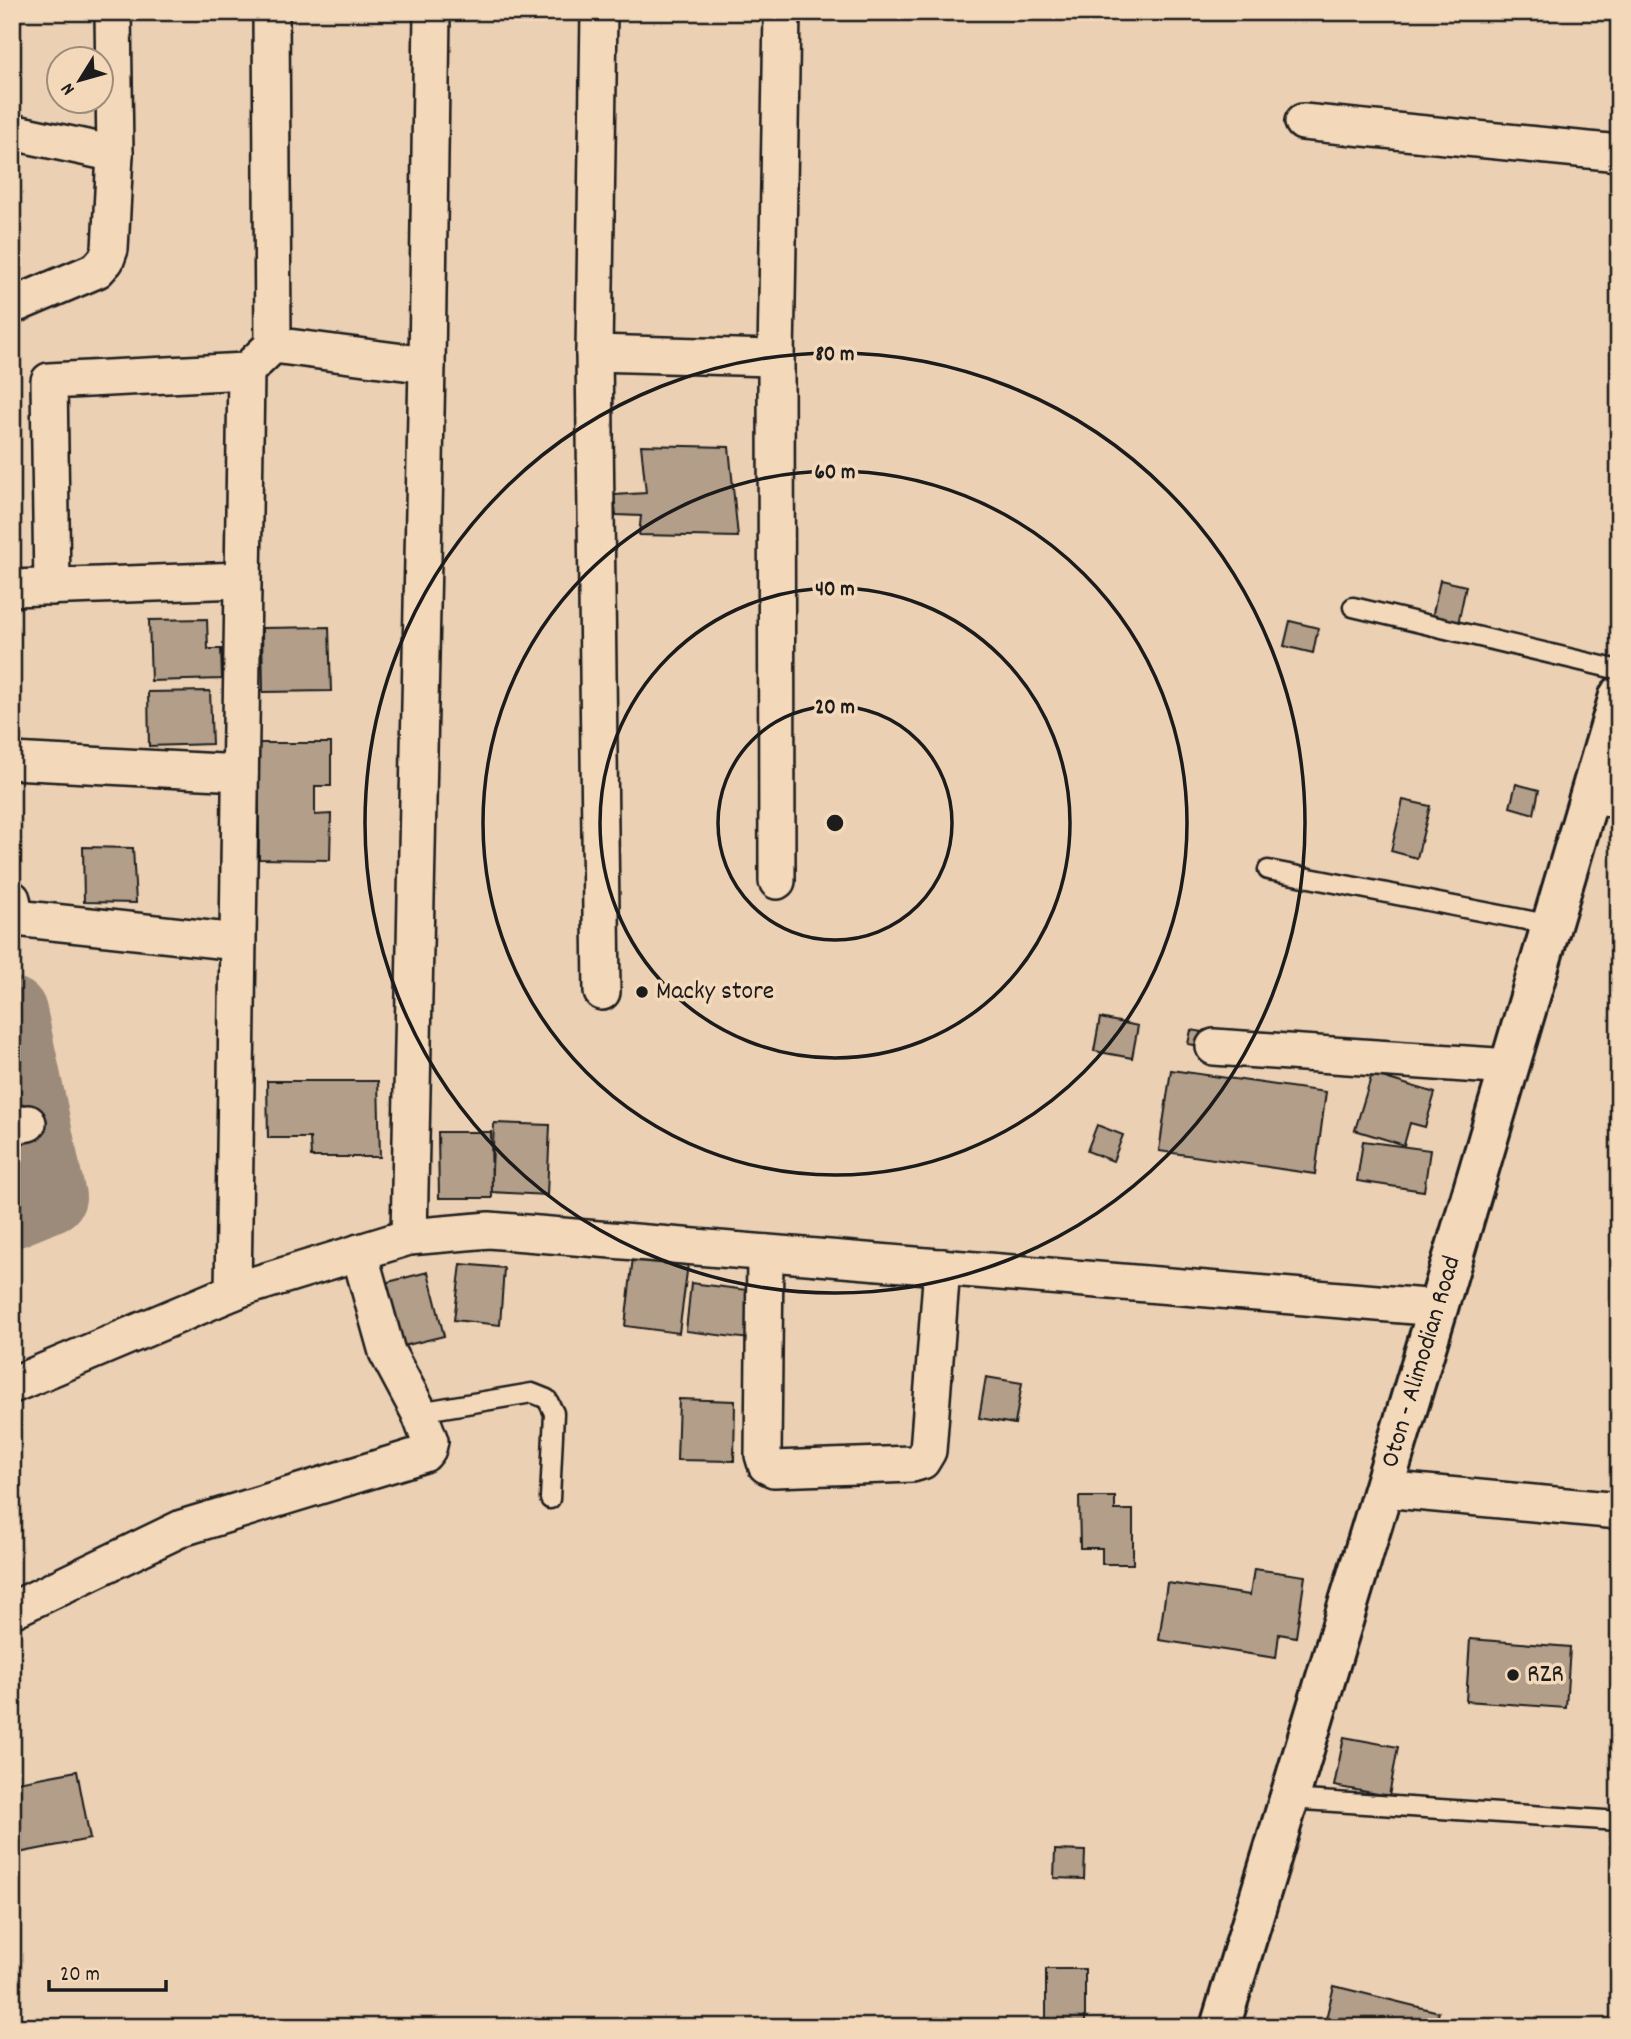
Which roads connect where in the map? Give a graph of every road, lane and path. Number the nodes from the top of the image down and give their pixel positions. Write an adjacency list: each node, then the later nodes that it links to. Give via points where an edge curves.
1 (113, 12): 9 (street)
2 (271, 12): 11 (street)
3 (432, 12): 14 (street)
4 (599, 12): 12 (street)
5 (782, 12): 13 (street)
6 (1303, 122): 8 (street)
7 (12, 132): 9 (street)
8 (1619, 153)
9 (115, 154): 10 (street, via 106,260 97,270)
10 (12, 306)
11 (273, 345): 14 (street); 15 (street)
12 (594, 353): 13 (street); 30 (street)
13 (776, 358): 26 (street)
14 (427, 365): 33 (street)
15 (246, 371): 16 (street); 17 (street, via 49,381)
16 (242, 580): 17 (street); 23 (street)
17 (52, 587): 18 (street)
18 (12, 588)
19 (1353, 607): 20 (lane)
20 (1619, 670)
21 (1619, 696): 24 (main road, Oton - Alimodian Road)
22 (12, 761): 23 (street)
23 (240, 773): 29 (street)
24 (1604, 805): 28 (main road, Oton - Alimodian Road)
25 (1268, 870): 28 (lane)
26 (777, 881)
27 (12, 899): 29 (street, via 16,918)
28 (1552, 925): 32 (main road, Oton - Alimodian Road)
29 (237, 942): 37 (street)
30 (602, 992)
31 (1214, 1047): 32 (street)
32 (1510, 1068): 38 (main road, Oton - Alimodian Road)
33 (409, 1237): 34 (street); 35 (street, via 489,1230)
34 (359, 1252): 37 (street); 40 (street, via 387,1352)
35 (765, 1253): 36 (street); 36 (street, via 763,1455 766,1465 774,1469 922,1461 928,1451)
36 (942, 1267): 38 (street)
37 (233, 1292): 39 (street)
38 (1438, 1308): 41 (main road, Oton - Alimodian Road)
39 (12, 1385)
40 (419, 1412): 42 (lane, via 532,1393 547,1399 554,1413); 44 (street, via 430,1441 424,1454 182,1528)
41 (1383, 1489): 43 (street); 45 (main road, Oton - Alimodian Road)
42 (550, 1499)
43 (1619, 1511)
44 (12, 1610)
45 (1289, 1799): 46 (lane); 47 (main road, Oton - Alimodian Road)
46 (1619, 1821)
47 (1220, 2027)

